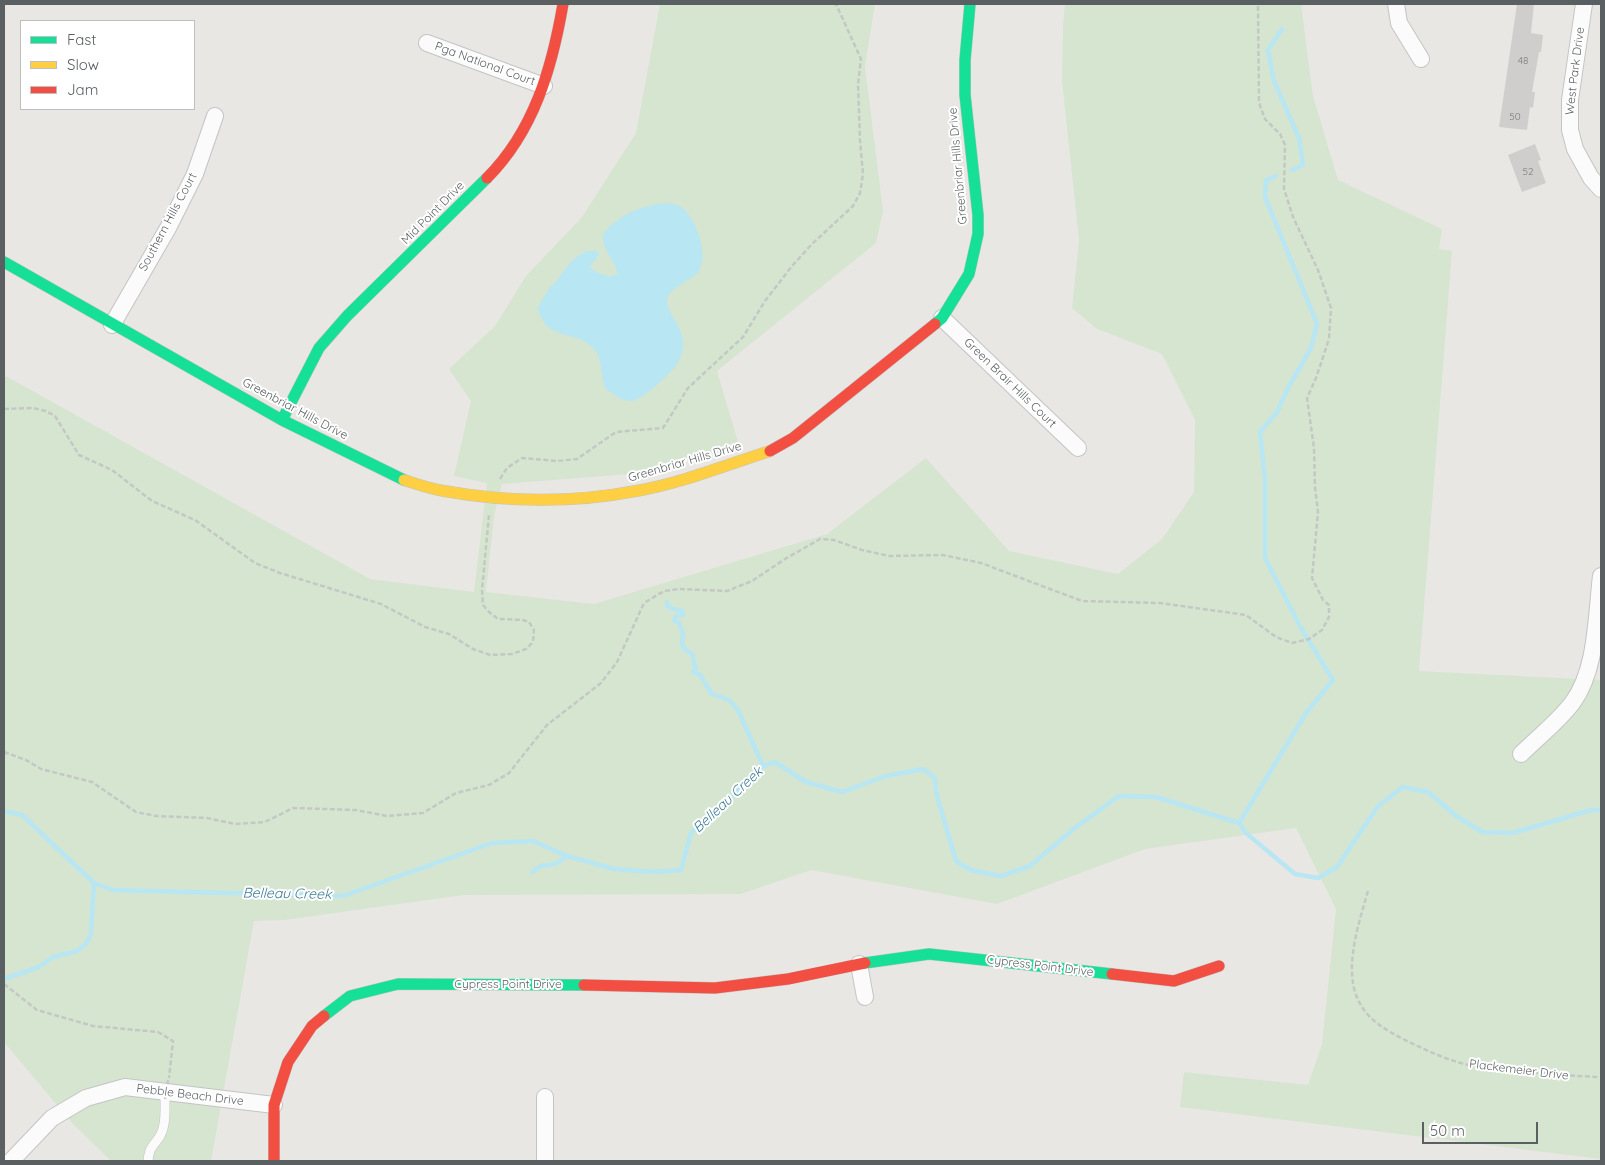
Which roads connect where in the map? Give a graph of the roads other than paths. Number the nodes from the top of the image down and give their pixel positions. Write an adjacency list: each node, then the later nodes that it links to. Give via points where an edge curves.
1 (563, 4): 7 (street, Mid Point Drive)
2 (970, 4): 11 (street, Greenbriar Hills Drive, via 965,95 978,234 968,274)
3 (1396, 4): 6 (street, via 1399,22)
4 (1584, 4): 9 (street, West Park Drive, via 1570,100 1570,130 1575,149)
5 (427, 43): 7 (street, Pga National Court)
6 (1421, 59)
7 (544, 86): 13 (street, Mid Point Drive, via 524,130 499,166 347,316 319,348)
8 (215, 116): 12 (street, Southern Hills Court, via 195,174)
9 (1601, 190)
10 (4, 262): 12 (street, Greenbriar Hills Drive)
11 (942, 318): 13 (street, Greenbriar Hills Drive, via 776,449 691,477 623,494 548,500 442,491 405,480); 14 (street, Green Brair Hills Court)
12 (112, 325): 13 (street, Greenbriar Hills Drive)
13 (282, 420)
14 (1078, 448)
15 (1601, 576): 16 (street, via 1590,666 1583,685 1572,704)
16 (1521, 754)
17 (859, 964): 18 (street, Cypress Point Drive, via 929,954 1174,982); 19 (street); 22 (street, Cypress Point Drive, via 788,979 715,988 398,984 350,996 312,1026 288,1062)
18 (1219, 966)
19 (865, 997)
20 (545, 1097): 26 (street)
21 (165, 1099): 24 (lane, via 164,1121 160,1135 149,1150)
22 (274, 1105): 23 (street, Pebble Beach Drive, via 125,1087 86,1098 52,1118); 25 (street, Cypress Point Drive)
23 (11, 1161)
24 (148, 1161)
25 (274, 1161)
26 (545, 1161)

